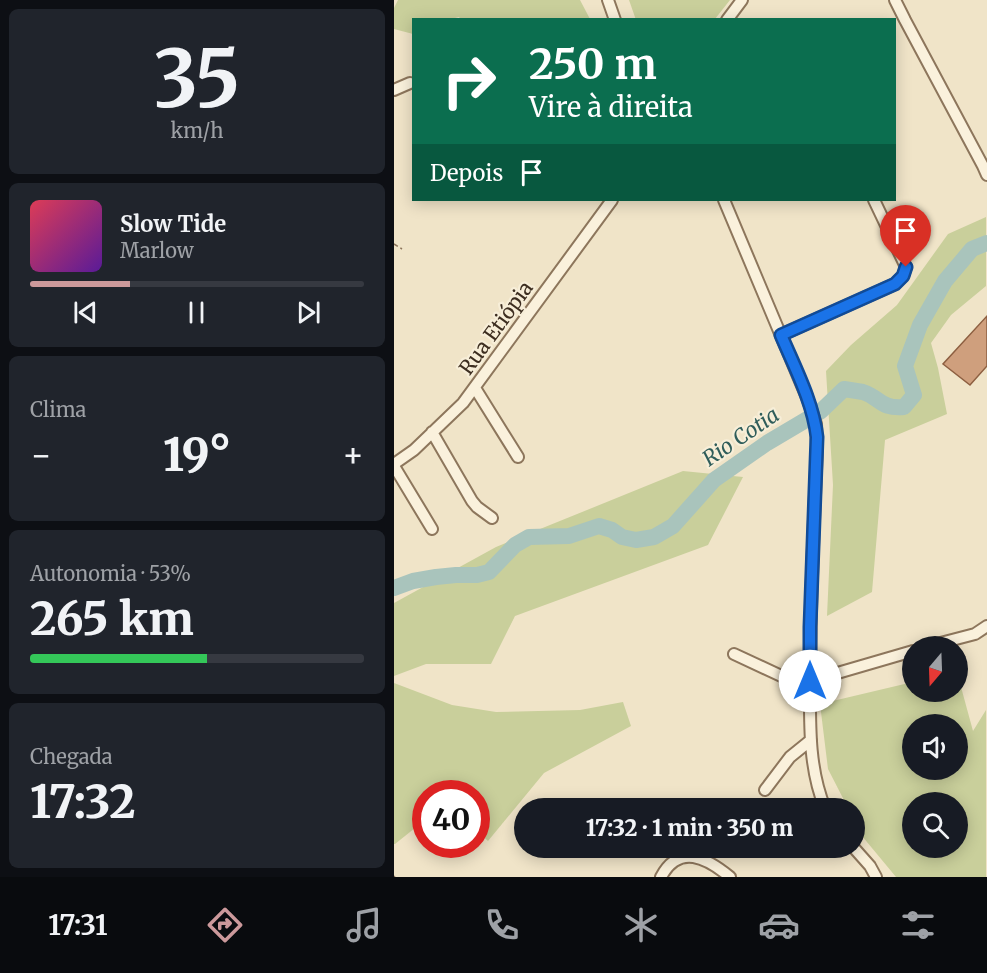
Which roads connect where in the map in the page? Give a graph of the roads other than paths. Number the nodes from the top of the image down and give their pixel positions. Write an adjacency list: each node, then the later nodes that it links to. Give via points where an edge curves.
1 (608, 0): 4 (street)
2 (742, 0): 5 (street)
3 (895, 0): 8 (street)
4 (614, 18)
5 (728, 18)
6 (410, 83): 7 (street)
7 (394, 90)
8 (985, 170)
9 (611, 201): 13 (street, Rua Etiópia)
10 (724, 201): 12 (street)
11 (874, 201): 12 (street, via 906,267 903,276 895,284)
12 (781, 335): 23 (street, via 816,424)
13 (475, 388): 14 (street, Rua Etiópia); 15 (street)
14 (433, 432): 16 (street, Rua Etiópia); 17 (street, via 472,501)
15 (518, 457)
16 (394, 465): 18 (street)
17 (492, 518)
18 (432, 529)
19 (986, 626): 20 (street)
20 (968, 636)
21 (734, 654): 23 (street, via 792,681)
22 (902, 654): 23 (street)
23 (810, 681): 24 (street)
24 (811, 740): 25 (street, via 790,757); 26 (street)
25 (765, 790)
26 (821, 798)
27 (863, 858): 30 (street)
28 (661, 877): 29 (street, via 682,856 700,858)
29 (730, 877)
30 (876, 877)

